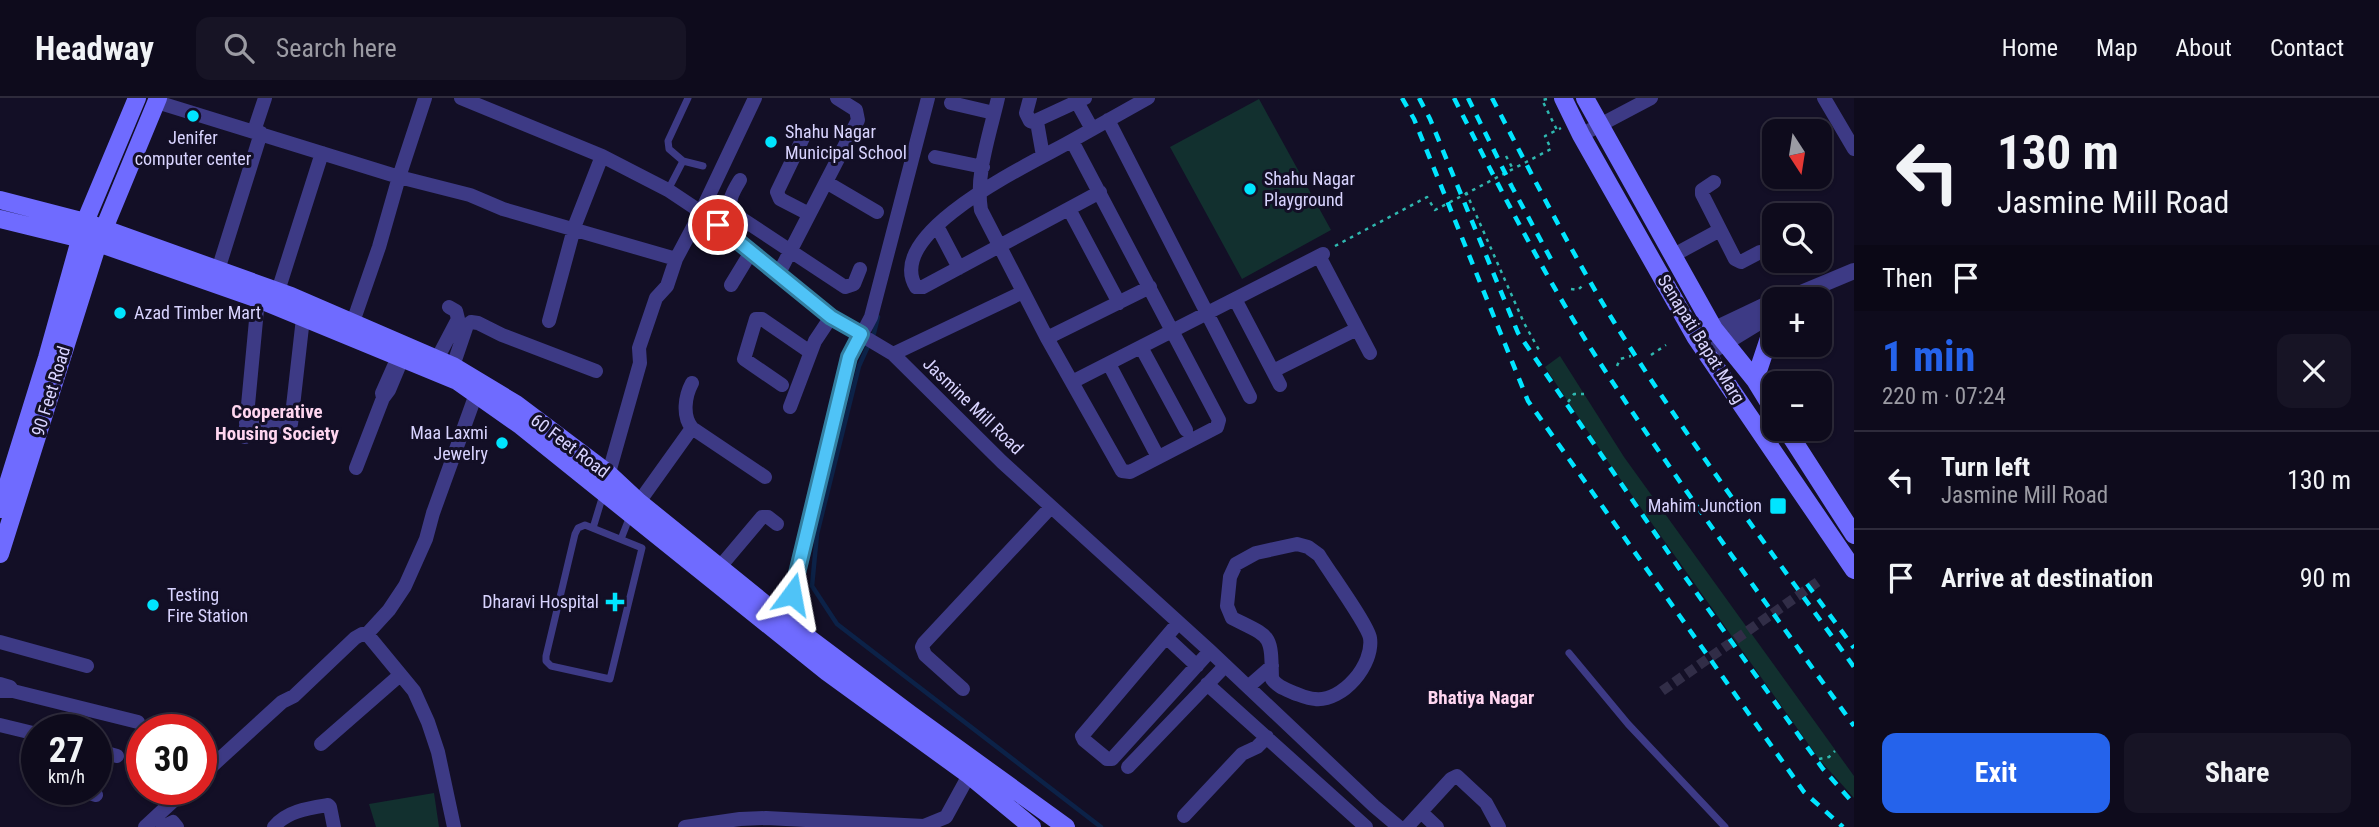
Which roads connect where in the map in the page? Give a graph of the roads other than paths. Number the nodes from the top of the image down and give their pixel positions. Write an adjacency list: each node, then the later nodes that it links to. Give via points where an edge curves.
1 (137, 98): 28 (main road)
2 (265, 98): 25 (street)
3 (425, 98): 39 (street)
4 (461, 98): 33 (street, Jasmine Mill Road)
5 (688, 98): 36 (lane, via 668,141 671,152)
6 (755, 98): 48 (street)
7 (837, 98): 41 (street, via 853,107 858,120)
8 (928, 98): 87 (street, via 871,317)
9 (998, 98): 20 (street)
10 (1030, 98): 22 (street, via 1026,113 1030,121)
11 (1148, 98): 18 (street)
12 (1563, 98): 26 (main road, Senapati Bapat Marg)
13 (1585, 98): 23 (main road, Senapati Bapat Marg)
14 (1651, 98): 23 (street)
15 (1824, 98): 30 (street)
16 (157, 100): 25 (street); 31 (main road)
17 (1081, 100): 22 (street); 24 (street)
18 (1130, 102): 21 (street)
19 (951, 103): 20 (street)
20 (994, 113): 38 (street)
21 (1108, 120): 24 (street); 79 (street)
22 (1037, 122): 35 (street)
23 (1599, 126): 26 (street); 53 (main road, Senapati Bapat Marg)
24 (1092, 129): 29 (street)
25 (257, 132): 32 (street); 66 (street)
26 (1581, 135): 57 (main road, Senapati Bapat Marg)
27 (803, 138): 50 (street, via 777,192 780,199)
28 (120, 141): 31 (main road); 56 (main road)
29 (1072, 141): 35 (street); 45 (street)
30 (1854, 149)
31 (137, 150): 56 (main road)
32 (322, 153): 39 (street); 72 (street)
33 (602, 156): 43 (street, Jasmine Mill Road); 55 (street)
34 (935, 156): 38 (street)
35 (1043, 156): 44 (street)
36 (684, 161): 37 (lane); 43 (lane)
37 (703, 166)
38 (983, 167): 44 (street)
39 (399, 177): 55 (street, via 470,195); 84 (street, via 375,260)
40 (740, 180): 59 (street, via 731,209)
41 (825, 182): 49 (street); 50 (street)
42 (1714, 182): 54 (street, via 1702,194)
43 (668, 190): 48 (street, Jasmine Mill Road)
44 (981, 190): 52 (street); 58 (street, via 981,210)
45 (1100, 192): 47 (street); 70 (street)
46 (0, 200): 56 (main road, 60 Feet Road)
47 (1069, 209): 58 (street); 76 (street)
48 (701, 212): 60 (street, Jasmine Mill Road); 63 (street)
49 (877, 212)
50 (809, 214): 59 (street)
51 (0, 219): 56 (main road)
52 (937, 226): 64 (street); 64 (street, via 911,262 913,282 923,287)
53 (1656, 228): 57 (main road); 62 (main road, Senapati Bapat Marg)
54 (1720, 230): 61 (street, via 1738,261); 62 (street)
55 (575, 231): 63 (street); 83 (street)
56 (92, 233): 66 (main road, 60 Feet Road); 74 (main road, 60 Feet Road, via 119,250); 116 (main road, 90 Feet Road)
57 (1639, 238): 90 (main road, Senapati Bapat Marg)
58 (1000, 245): 64 (street); 73 (street)
59 (791, 250): 65 (street, via 845,287 854,284); 68 (street)
60 (751, 251): 68 (street, Jasmine Mill Road); 69 (street)
61 (1760, 252)
62 (1672, 256): 88 (main road, Senapati Bapat Marg)
63 (676, 259): 118 (street, via 639,348 640,363)
64 (959, 268)
65 (860, 269)
66 (218, 270): 72 (main road, 60 Feet Road)
67 (1854, 271): 71 (street)
68 (779, 273): 80 (street, Jasmine Mill Road)
69 (731, 285)
70 (1150, 287): 76 (street); 86 (street)
71 (1816, 287)
72 (278, 291): 84 (main road, 60 Feet Road)
73 (1023, 292): 89 (street); 94 (street)
74 (258, 299): 81 (main road, 60 Feet Road); 81 (street, via 245,430 291,424)
75 (1235, 299): 79 (street); 85 (street, via 1321,255); 101 (street)
76 (1119, 303): 89 (street)
77 (449, 307): 98 (street, via 458,319)
78 (1762, 309): 88 (street)
79 (1205, 314): 86 (street); 109 (street)
80 (831, 317): 87 (street, Jasmine Mill Road); 92 (street)
81 (303, 318): 84 (main road, 60 Feet Road)
82 (1762, 318): 88 (street)
83 (549, 321)
84 (342, 323): 97 (main road, 60 Feet Road); 98 (main road, 60 Feet Road)
85 (1357, 329): 93 (street); 101 (street)
86 (1173, 331): 91 (street); 114 (street, via 1219,421 1217,427)
87 (861, 334): 94 (street, Jasmine Mill Road); 131 (street, via 849,357)
88 (1719, 336): 90 (street); 95 (street); 102 (main road, Senapati Bapat Marg)
89 (1047, 338): 103 (street)
90 (1696, 338): 95 (main road, Senapati Bapat Marg)
91 (1141, 347): 99 (street); 112 (street)
92 (810, 352): 105 (street, via 757,319 744,359); 110 (street)
93 (1370, 353)
94 (893, 354): 120 (street, Jasmine Mill Road)
95 (1707, 354): 125 (main road, Senapati Bapat Marg)
96 (1763, 357): 102 (main road)
97 (400, 358): 108 (main road, 60 Feet Road, via 457,381); 115 (street)
98 (445, 362): 100 (street, via 471,322); 118 (main road, 60 Feet Road, via 516,404)
99 (1109, 364): 103 (street); 114 (street)
100 (596, 371)
101 (1273, 371): 106 (street)
102 (1755, 380): 107 (main road, Senapati Bapat Marg)
103 (1072, 382): 114 (street, via 1122,471 1130,472)
104 (692, 383): 111 (street, via 686,414)
105 (782, 385)
106 (1280, 385)
107 (1762, 391)
108 (476, 394): 118 (main road, 60 Feet Road, via 545,447); 133 (street, via 405,586)
109 (1250, 397)
110 (790, 407)
111 (692, 428): 117 (street); 119 (street)
112 (1186, 430)
113 (1795, 441): 122 (main road)
114 (1158, 457)
115 (356, 468)
116 (18, 475): 121 (main road, 90 Feet Road); 128 (main road, 90 Feet Road)
117 (765, 477)
118 (606, 483): 119 (main road, 60 Feet Road); 124 (lane)
119 (635, 507): 127 (lane); 129 (main road, 60 Feet Road); 158 (main road, 60 Feet Road, via 827,672)
120 (1051, 507): 132 (street, Jasmine Mill Road); 146 (street, via 922,647)
121 (0, 509)
122 (1848, 516): 125 (street); 126 (main road)
123 (777, 524): 129 (street, via 762,517)
124 (593, 528): 127 (lane); 127 (lane, via 581,526 575,534 545,656 551,666 612,677 643,552 641,546)
125 (1826, 529): 130 (main road, Senapati Bapat Marg)
126 (1854, 535)
127 (621, 539)
128 (0, 554)
129 (719, 568): 131 (main road, 60 Feet Road)
130 (1854, 570)
131 (786, 621): 174 (main road, 60 Feet Road)
132 (1178, 623): 134 (street); 136 (street, Jasmine Mill Road)
133 (367, 634): 142 (street); 156 (street, via 355,638)
134 (1166, 637): 139 (street); 139 (street, via 1082,736 1084,740 1112,759)
135 (0, 642): 138 (street)
136 (1210, 651): 139 (street); 140 (street, Jasmine Mill Road)
137 (1569, 653): 179 (lane)
138 (87, 666)
139 (1197, 666)
140 (1226, 666): 143 (street); 144 (street, Jasmine Mill Road)
141 (1272, 666): 144 (street); 147 (street, via 1275,683); 147 (street, via 1270,640 1228,613 1230,578 1236,564 1256,553 1297,544 1319,555 1369,635 1370,651 1356,679 1332,696 1316,700)
142 (400, 675): 153 (street); 171 (street, via 414,691 428,722)
143 (1208, 684): 152 (street); 157 (street)
144 (1248, 687): 148 (street, Jasmine Mill Road)
145 (4, 689): 149 (street)
146 (963, 689)
147 (1299, 695): 148 (street)
148 (1277, 714): 160 (street, Jasmine Mill Road)
149 (126, 719)
150 (0, 725): 151 (street)
151 (21, 730)
152 (1267, 737): 162 (street, via 1242,754); 167 (street)
153 (321, 744)
154 (112, 755): 155 (street)
155 (117, 756)
156 (217, 761)
157 (1128, 768)
158 (969, 775): 165 (street, via 946,817 924,826); 173 (main road, 60 Feet Road)
159 (177, 805): 164 (street)
160 (1374, 806): 167 (street); 175 (street, Jasmine Mill Road)
161 (1421, 812): 176 (street); 177 (street); 178 (street, via 1457,776 1486,803)
162 (1184, 816)
163 (299, 820): 169 (street, via 282,817); 170 (street, via 328,805)
164 (166, 823): 168 (street)
165 (767, 823): 166 (street, via 740,819)
166 (710, 825): 172 (street)
167 (1361, 825)
168 (145, 827)
169 (274, 827)
170 (334, 827)
171 (454, 827)
172 (685, 827)
173 (1032, 827)
174 (1066, 827)
175 (1399, 827)
176 (1407, 827)
177 (1437, 827)
178 (1499, 827)
179 (1725, 827)

